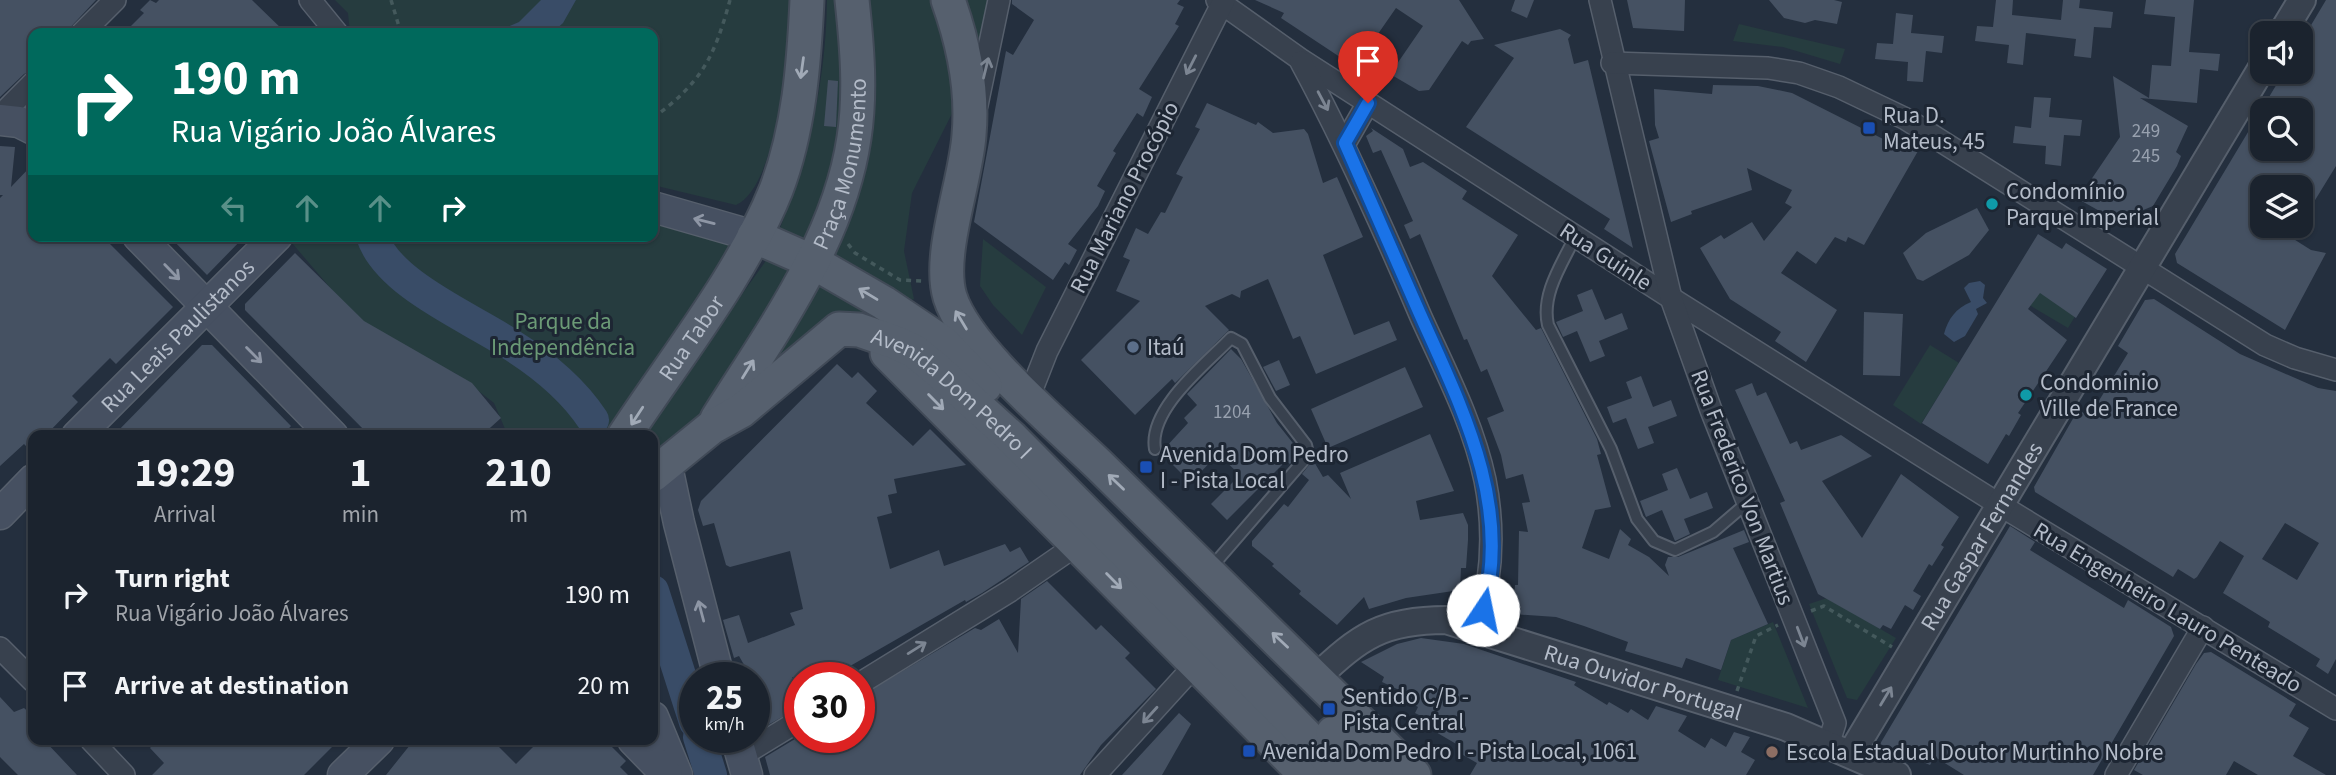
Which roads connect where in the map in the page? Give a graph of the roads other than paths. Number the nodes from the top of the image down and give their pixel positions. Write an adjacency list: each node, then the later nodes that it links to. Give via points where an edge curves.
1 (116, 0): 11 (street)
2 (310, 0): 12 (street)
3 (807, 0): 23 (main road, Praça Monumento, one-way to 23, via 794,130 776,189)
4 (852, 0): 28 (main road, Praça Monumento, via 858,90 854,139 841,193)
5 (948, 0): 20 (main road, via 961,46)
6 (999, 0): 20 (street, one-way to 6)
7 (1600, 0): 14 (street, Rua Frederico Von Martius)
8 (2302, 0): 10 (street)
9 (1221, 2): 13 (street, Rua Guinle); 34 (street, Rua Mariano Procópio, one-way to 34)
10 (2289, 21)
11 (87, 28)
12 (333, 28)
13 (1300, 59): 17 (street, Rua Guinle); 21 (street, one-way to 21)
14 (1612, 63): 27 (street, Rua Frederico Von Martius); 29 (street, via 1768,68 1839,87 1906,119)
15 (2252, 84): 29 (street, Rua Gaspar Fernandes)
16 (28, 88): 18 (street)
17 (1368, 103): 21 (street); 24 (street, Rua Guinle)
18 (0, 118): 19 (main road)
19 (28, 126)
20 (970, 135): 36 (main road, one-way to 20, via 960,320 947,281)
21 (1345, 143): 51 (street, via 1478,452 1492,560)
22 (658, 208): 23 (main road, Praça Monumento, one-way to 22)
23 (754, 236): 28 (main road, Praça Monumento); 41 (main road, Rua Tabor, one-way to 41)
24 (1576, 237): 30 (street, Rua Guinle); 46 (lane, via 1549,291 1545,312 1611,449 1637,519 1654,541 1675,551 1713,532)
25 (144, 242): 32 (main road, one-way to 32)
26 (271, 242): 32 (main road, Rua Leais Paulistanos)
27 (1659, 248): 30 (street); 31 (street, Rua Frederico Von Martius)
28 (811, 261): 36 (main road, Avenida Dom Pedro I, one-way to 28); 38 (main road, one-way to 28)
29 (2141, 268): 35 (street, via 2265,345); 47 (street, Rua Gaspar Fernandes)
30 (1627, 270): 31 (street, Rua Guinle)
31 (1671, 298): 46 (street, Rua Frederico Von Martius); 47 (street, Rua Guinle)
32 (206, 307): 39 (main road, Rua Leais Paulistanos); 40 (main road, one-way to 40)
33 (871, 336): 37 (main road, Avenida Dom Pedro I, via 914,351); 38 (main road, via 859,330 833,332 741,411); 44 (main road, Avenida Dom Pedro I, one-way to 44)
34 (1047, 351): 36 (street); 37 (street, Rua Mariano Procópio)
35 (2336, 370)
36 (992, 376): 37 (main road, Avenida Dom Pedro I)
37 (1020, 418): 44 (main road); 50 (main road, Avenida Dom Pedro I, one-way to 37); 73 (main road, Avenida Dom Pedro I); 74 (main road, Avenida Dom Pedro I)
38 (712, 427): 43 (main road)
39 (83, 430)
40 (327, 430)
41 (628, 430)
42 (1155, 449): 50 (lane, via 1153,438 1161,416 1174,397 1231,338 1242,344 1270,398 1306,445 1304,460)
43 (660, 469): 54 (main road, one-way to 43)
44 (1004, 470): 49 (main road, Avenida Dom Pedro I)
45 (28, 485): 48 (main road)
46 (1748, 502): 62 (street, Rua Frederico Von Martius, one-way to 62)
47 (2000, 505): 52 (street, Rua Engenheiro Lauro Penteado); 62 (street, Rua Gaspar Fernandes, one-way to 47, via 1867,727)
48 (0, 514)
49 (1077, 544): 55 (main road, Avenida Dom Pedro I, one-way to 55); 56 (street, one-way to 49)
50 (1208, 572): 58 (main road, Avenida Dom Pedro I, one-way to 50)
51 (1478, 627): 58 (street, Rua Ouvidor Portugal, via 1446,620 1385,626 1364,637); 62 (street, Rua Ouvidor Portugal)
52 (2203, 627): 59 (street, Rua Engenheiro Lauro Penteado); 77 (street)
53 (0, 648): 57 (street)
54 (715, 662)
55 (1196, 664): 71 (street, one-way to 71); 72 (main road, Avenida Dom Pedro I)
56 (875, 674)
57 (28, 676)
58 (1315, 678): 75 (main road, Avenida Dom Pedro I)
59 (2336, 709)
60 (658, 729): 70 (main road)
61 (784, 730): 66 (street)
62 (1838, 740): 76 (street, Rua Ouvidor Portugal)
63 (96, 745): 67 (street)
64 (374, 745): 68 (main road)
65 (638, 745): 69 (main road)
66 (742, 756)
67 (124, 775)
68 (343, 775)
69 (667, 775)
70 (677, 775)
71 (1095, 775)
72 (1306, 775)
73 (1345, 775)
74 (1376, 775)
75 (1414, 775)
76 (1898, 775)
77 (2116, 775)

